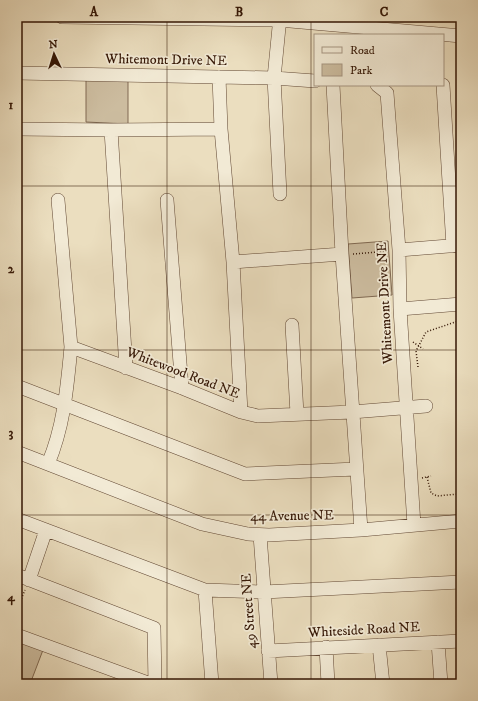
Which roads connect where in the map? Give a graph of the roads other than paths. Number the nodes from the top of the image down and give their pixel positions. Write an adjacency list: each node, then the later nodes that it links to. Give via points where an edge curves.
1 (62, 17): 2 (street)
2 (279, 18): 3 (street); 8 (street)
3 (430, 34)
4 (444, 35): 5 (street)
5 (461, 36)
6 (17, 73): 7 (street, Whitemont Drive NE)
7 (219, 77): 8 (street, Whitemont Drive NE); 14 (street)
8 (274, 78): 9 (street, Whitemont Drive NE); 17 (street)
9 (314, 81)
10 (333, 86): 22 (street)
11 (378, 86): 21 (street, Whitemont Drive NE, via 387,93)
12 (443, 86): 16 (street)
13 (17, 129): 15 (street)
14 (221, 129): 15 (street); 23 (street)
15 (111, 130): 28 (street)
16 (455, 185): 20 (street)
17 (280, 194)
18 (58, 200): 27 (street)
19 (167, 200): 30 (street)
20 (457, 246): 21 (street)
21 (399, 250): 25 (street, Whitemont Drive NE)
22 (342, 254): 23 (street); 35 (street)
23 (233, 262): 34 (street)
24 (461, 304): 25 (street)
25 (400, 309): 33 (street, Whitemont Drive NE)
26 (292, 325): 36 (street)
27 (71, 347): 28 (street, Whitewood Road NE); 31 (street)
28 (126, 368): 30 (street, Whitewood Road NE)
29 (17, 386): 31 (street)
30 (182, 388): 34 (street, Whitewood Road NE)
31 (65, 404): 38 (street); 39 (street, via 245,474)
32 (426, 406): 33 (street, Whitewood Road NE)
33 (407, 408): 35 (street, Whitewood Road NE); 42 (street, Whitemont Drive NE)
34 (241, 412): 36 (street, Whitewood Road NE, via 258,416)
35 (352, 412): 36 (street, Whitewood Road NE); 39 (street)
36 (297, 414)
37 (17, 452): 38 (street, 44 Avenue NE)
38 (48, 464): 45 (street, 44 Avenue NE, via 202,524)
39 (356, 469): 44 (street)
40 (17, 519): 43 (street)
41 (461, 521): 42 (street, 44 Avenue NE)
42 (414, 525): 44 (street, 44 Avenue NE)
43 (46, 530): 46 (street); 48 (street)
44 (361, 530): 45 (street, 44 Avenue NE)
45 (260, 535): 49 (street, 49 Street NE)
46 (23, 578): 57 (street, via 154,628)
47 (461, 582): 49 (street)
48 (205, 590): 49 (street); 58 (street)
49 (264, 592): 55 (street, 49 Street NE)
50 (17, 635): 56 (street)
51 (461, 640): 52 (street, Whiteside Road NE)
52 (438, 642): 53 (street, Whiteside Road NE); 62 (street)
53 (379, 644): 54 (street, Whiteside Road NE); 61 (street)
54 (326, 647): 55 (street, Whiteside Road NE); 60 (street)
55 (268, 651): 59 (street, 49 Street NE)
56 (151, 684)
57 (155, 684)
58 (212, 684)
59 (270, 684)
60 (328, 684)
61 (383, 684)
62 (441, 684)

